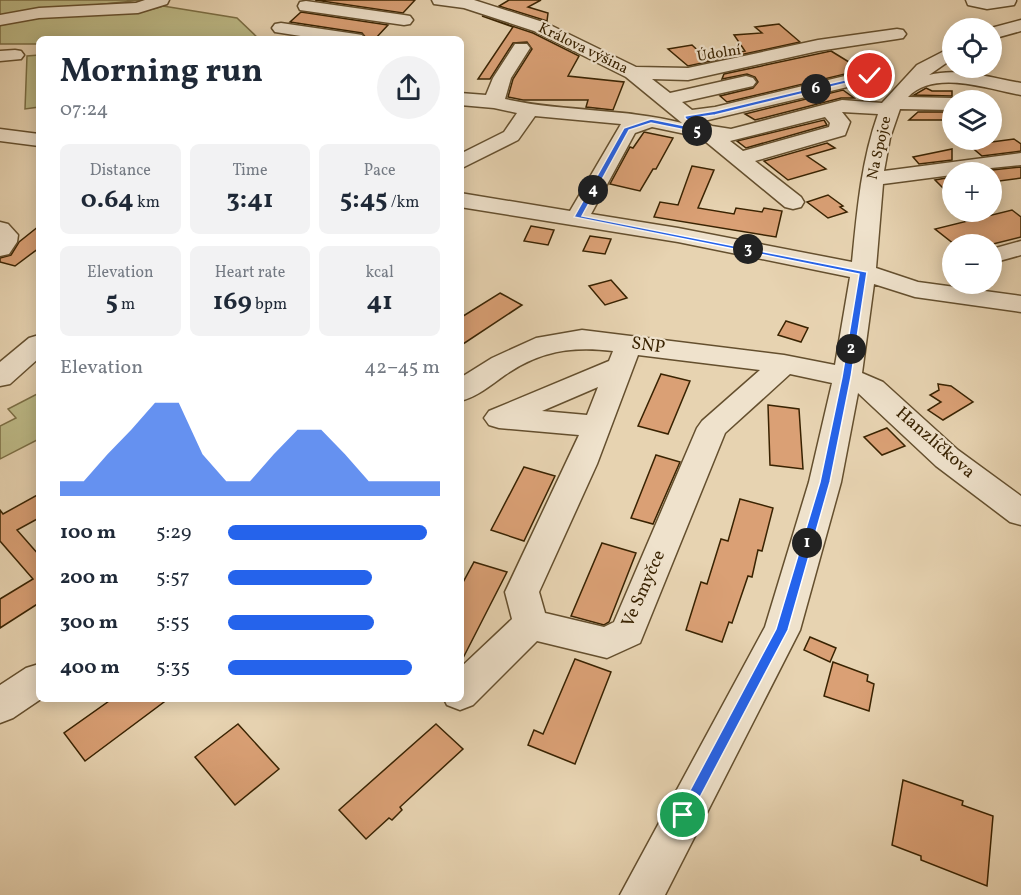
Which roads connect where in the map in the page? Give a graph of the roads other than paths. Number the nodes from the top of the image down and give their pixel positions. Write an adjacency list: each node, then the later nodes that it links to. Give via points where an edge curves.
1 (161, 0): 6 (street, via 138,8 49,12)
2 (353, 0): 9 (street, via 398,24 293,17)
3 (440, 0): 16 (street, Králova výšina, via 466,3 540,27)
4 (974, 1): 5 (street)
5 (1012, 3)
6 (0, 20)
7 (1021, 25): 8 (street)
8 (1002, 31)
9 (347, 36)
10 (807, 37): 16 (street, Údolní, via 637,68)
11 (521, 48): 22 (street, via 502,78)
12 (851, 58): 16 (street, via 891,42 866,35 685,74 649,71)
13 (942, 58): 18 (street, Na Spojce)
14 (581, 66): 16 (street, via 614,78)
15 (870, 76): 27 (street)
16 (639, 79): 21 (street, Králova výšina)
17 (759, 79): 21 (street)
18 (908, 86): 19 (street, via 942,77); 24 (street, Na Spojce)
19 (1021, 90)
20 (464, 99): 22 (street)
21 (667, 100): 27 (street, Králova výšina)
22 (494, 102): 26 (street)
23 (942, 104): 24 (street)
24 (891, 106): 25 (street); 37 (street, Na Spojce)
25 (829, 108): 29 (street, via 730,135); 32 (street, via 840,122 838,131)
26 (529, 110): 28 (street); 34 (street, via 511,136)
27 (687, 117): 29 (street, Králova výšina)
28 (651, 121): 29 (street); 40 (street, via 627,129)
29 (705, 132): 32 (street, Králova výšina)
30 (20, 137): 31 (street)
31 (0, 153)
32 (739, 159): 36 (street, Králova výšina)
33 (1021, 159): 37 (street)
34 (464, 161)
35 (799, 164): 36 (street)
36 (758, 174): 39 (street, Králova výšina)
37 (872, 179): 45 (street, Na Spojce)
38 (464, 201): 40 (street)
39 (793, 202)
40 (578, 217): 45 (street)
41 (0, 229): 43 (street, via 6,236)
42 (1021, 248): 44 (street)
43 (0, 249)
44 (1002, 253)
45 (863, 272): 46 (street); 49 (street, via 915,289); 54 (street, Na Spojce)
46 (942, 278)
47 (1002, 286): 48 (street)
48 (1021, 288)
49 (1021, 304)
50 (36, 347): 53 (street)
51 (625, 355): 52 (street, SNP); 55 (street, SNP, via 582,339 546,344 502,364); 56 (street); 56 (street, via 499,418)
52 (784, 364): 54 (street, SNP); 58 (street, Ve Smyčce, via 712,428 627,632 607,643)
53 (0, 377)
54 (847, 377): 57 (street, Hanzlíčkova, via 873,389 947,458); 62 (street, Na Spojce, via 825,482 782,630)
55 (464, 390)
56 (597, 426): 58 (street, via 522,592)
57 (1021, 513)
58 (531, 624): 60 (street)
59 (36, 682): 61 (street)
60 (464, 689)
61 (0, 706)
62 (642, 895)

